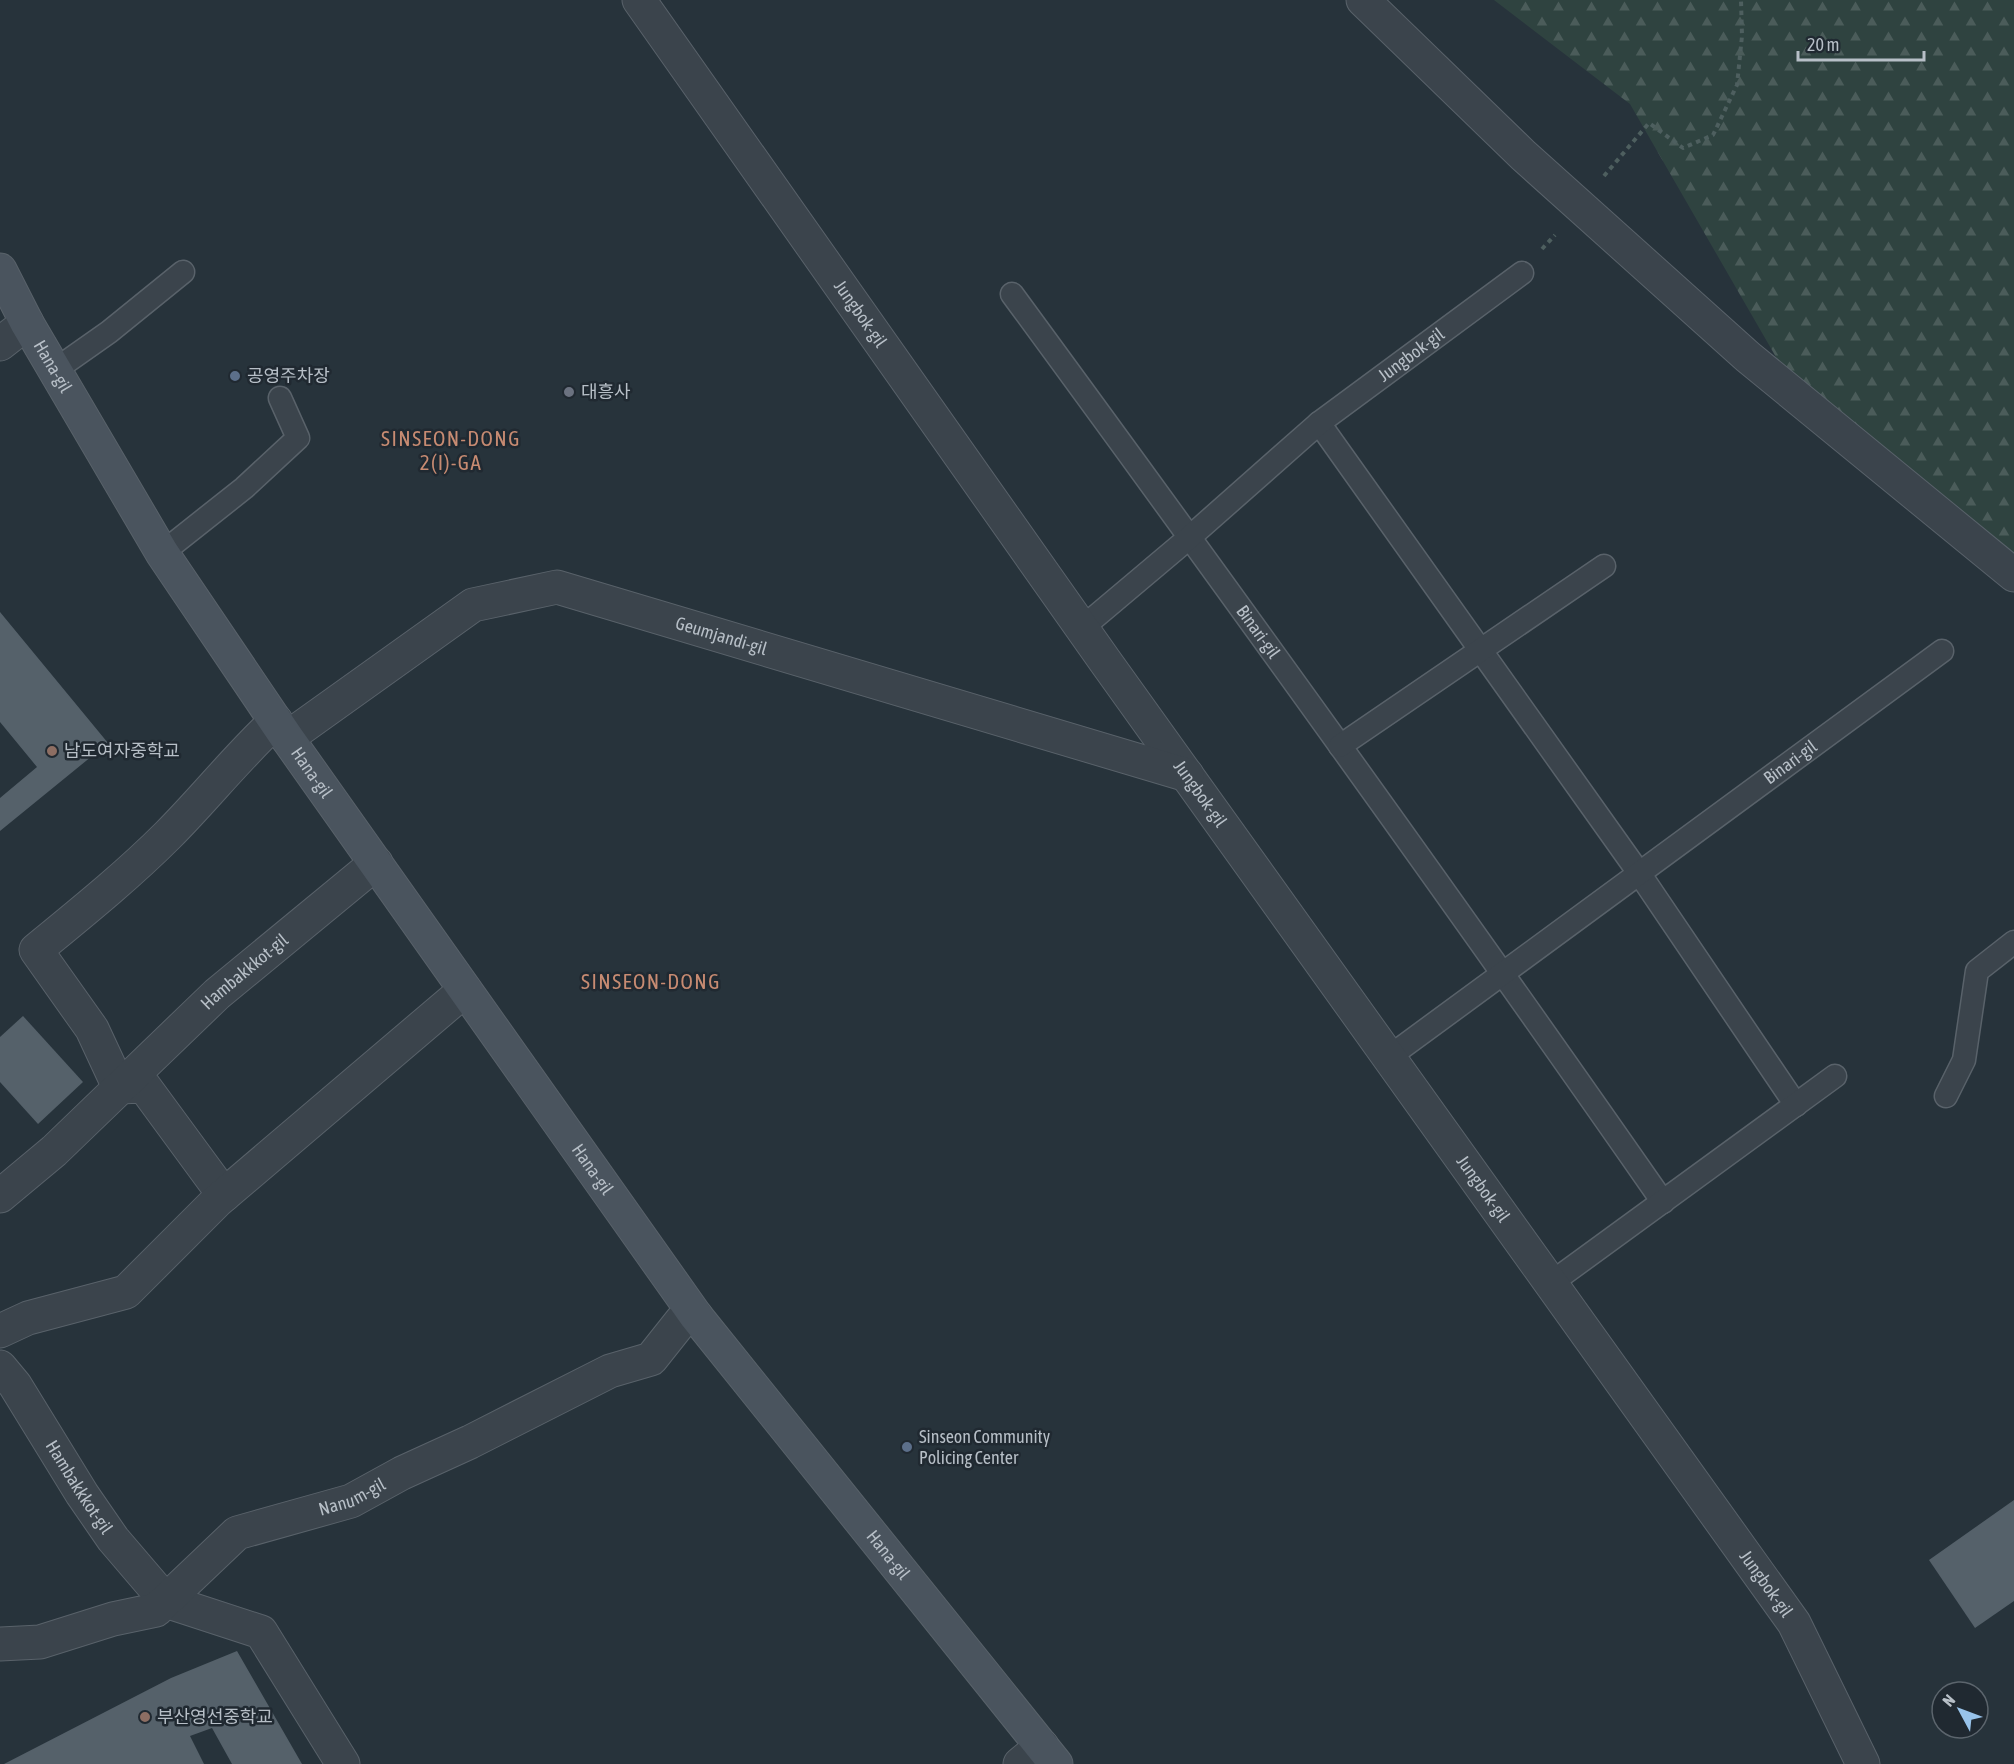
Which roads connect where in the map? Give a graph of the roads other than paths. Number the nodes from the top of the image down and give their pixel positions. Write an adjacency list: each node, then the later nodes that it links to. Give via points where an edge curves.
1 (639, 0): 16 (street, Jungbok-gil)
2 (1363, 0): 15 (street, via 1523,155 1748,357)
3 (0, 270): 7 (main road, Hana-gil)
4 (183, 272): 9 (lane)
5 (1522, 273): 11 (lane, Jungbok-gil)
6 (1012, 294): 12 (lane, Binari-gil)
7 (27, 323): 8 (street); 9 (main road, Hana-gil)
8 (0, 344)
9 (55, 370): 13 (main road, Hana-gil)
10 (280, 398): 13 (lane, via 298,438 244,488)
11 (1319, 423): 12 (lane, Jungbok-gil); 17 (lane)
12 (1190, 537): 16 (lane, Jungbok-gil); 20 (lane, Binari-gil)
13 (162, 553): 19 (main road, Hana-gil)
14 (1604, 567): 17 (lane)
15 (2014, 574)
16 (1082, 628): 21 (street, Jungbok-gil)
17 (1481, 650): 20 (lane); 23 (lane)
18 (1942, 651): 23 (lane, Binari-gil)
19 (282, 730): 21 (street, Geumjandi-gil, via 473,605 557,587); 22 (main road, Hana-gil); 29 (street, Geumjandi-gil, via 236,760 167,836 36,950 92,1029)
20 (1340, 746): 25 (lane, Binari-gil)
21 (1187, 775): 27 (street, Jungbok-gil)
22 (376, 863): 26 (main road, Hana-gil); 29 (street, Hambakkkot-gil, via 217,994)
23 (1639, 873): 25 (lane, Binari-gil); 31 (lane)
24 (2014, 942): 30 (lane, via 1977,971 1964,1060)
25 (1503, 973): 27 (lane, Binari-gil); 34 (lane, Binari-gil)
26 (465, 990): 32 (street); 36 (main road, Hana-gil)
27 (1389, 1057): 35 (street, Jungbok-gil)
28 (1835, 1076): 31 (lane)
29 (119, 1087): 32 (street, via 144,1086); 33 (street, Hambakkkot-gil, via 54,1151)
30 (1946, 1096)
31 (1796, 1105): 34 (lane)
32 (224, 1195): 37 (street, via 126,1292 28,1318)
33 (0, 1196)
34 (1663, 1202): 35 (lane)
35 (1551, 1283): 43 (street, Jungbok-gil, via 1794,1623)
36 (696, 1316): 39 (street, Nanum-gil, via 682,1320 651,1359 610,1371 351,1502 237,1533); 41 (main road, Hana-gil)
37 (0, 1331)
38 (0, 1366): 39 (street, Hambakkkot-gil, via 113,1539)
39 (166, 1601): 40 (street, Nanum-gil, via 156,1610 40,1642); 42 (street, via 261,1632)
40 (0, 1644)
41 (1039, 1758)
42 (343, 1764)
43 (1863, 1764)

